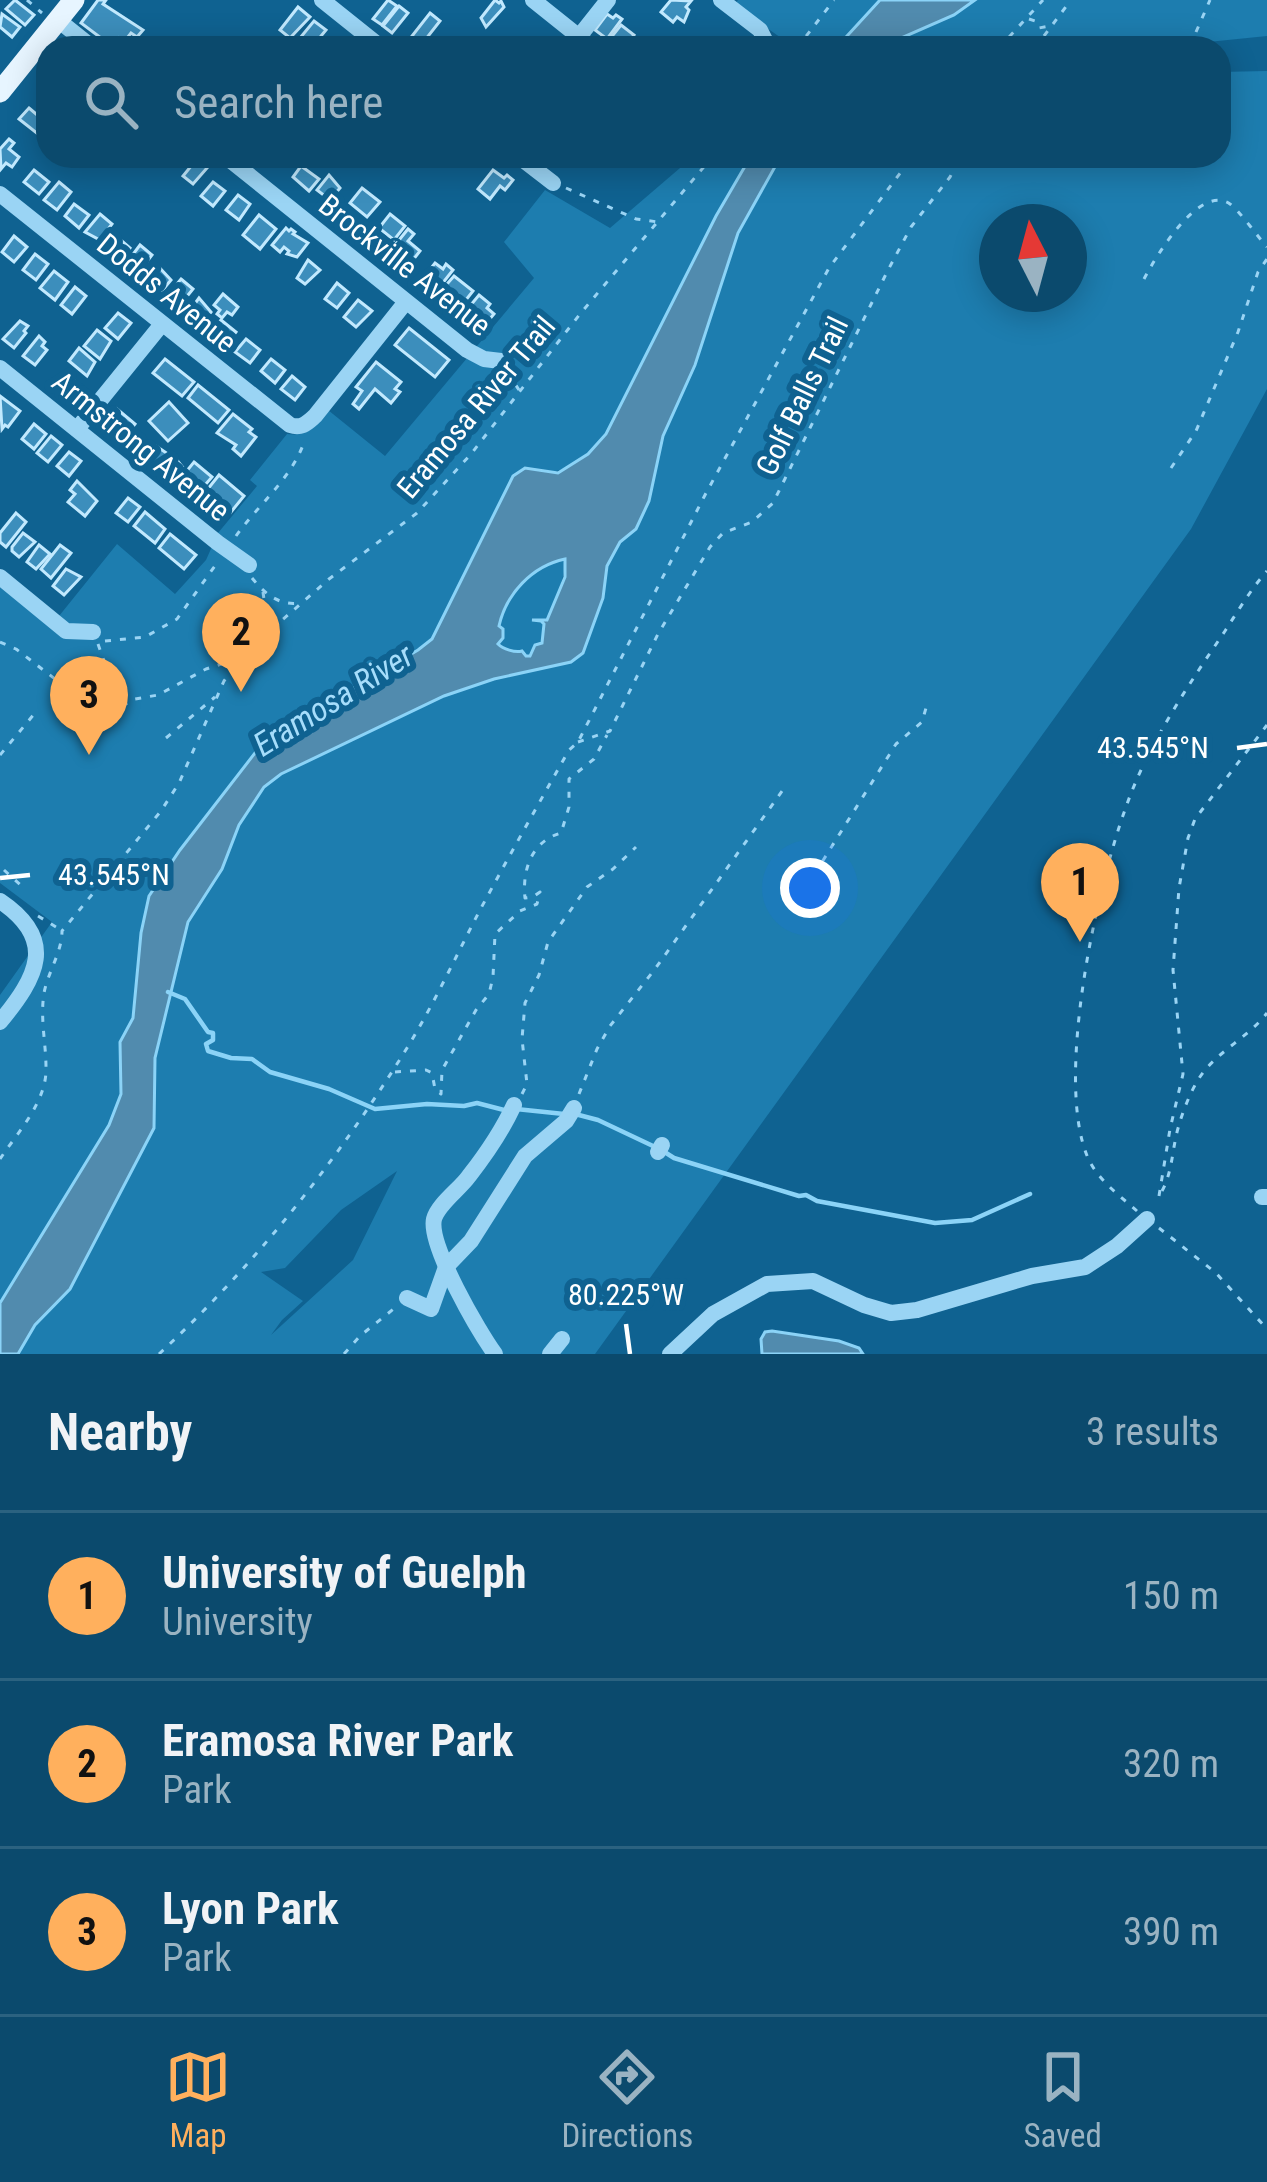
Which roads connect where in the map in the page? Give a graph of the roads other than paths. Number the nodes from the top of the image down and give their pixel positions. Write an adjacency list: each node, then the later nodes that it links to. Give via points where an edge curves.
1 (74, 0): 6 (main road)
2 (322, 0): 9 (street)
3 (533, 0): 10 (street)
4 (608, 0): 11 (street)
5 (721, 0): 12 (street)
6 (51, 17): 7 (main road); 8 (street)
7 (38, 36)
8 (76, 36)
9 (367, 36)
10 (572, 36)
11 (586, 36)
12 (763, 36)
13 (36, 39): 14 (main road)
14 (0, 92)
15 (240, 168): 19 (street, Brockville Avenue)
16 (534, 168): 17 (street)
17 (553, 183)
18 (0, 194): 20 (street, Dodds Avenue)
19 (405, 303): 20 (street, Dodds Avenue, via 303,426 290,425); 21 (street, Brockville Avenue, via 467,350)
20 (162, 323): 23 (street)
21 (501, 361)
22 (0, 368): 23 (street, Armstrong Avenue)
23 (77, 429): 24 (street, Armstrong Avenue)
24 (250, 565)
25 (4, 587): 26 (street, via 66,631)
26 (93, 632)
27 (0, 901): 28 (street, via 30,913 38,948 32,977)
28 (0, 1022)
29 (512, 1109): 32 (street, via 434,1216)
30 (572, 1112): 32 (street, via 525,1156)
31 (1147, 1219): 37 (street, via 1085,1267 917,1310 891,1313 813,1281 766,1284 712,1314)
32 (446, 1267): 33 (street, via 430,1309); 35 (street)
33 (406, 1298)
34 (562, 1339): 36 (street)
35 (495, 1354)
36 (550, 1354)
37 (670, 1354)

